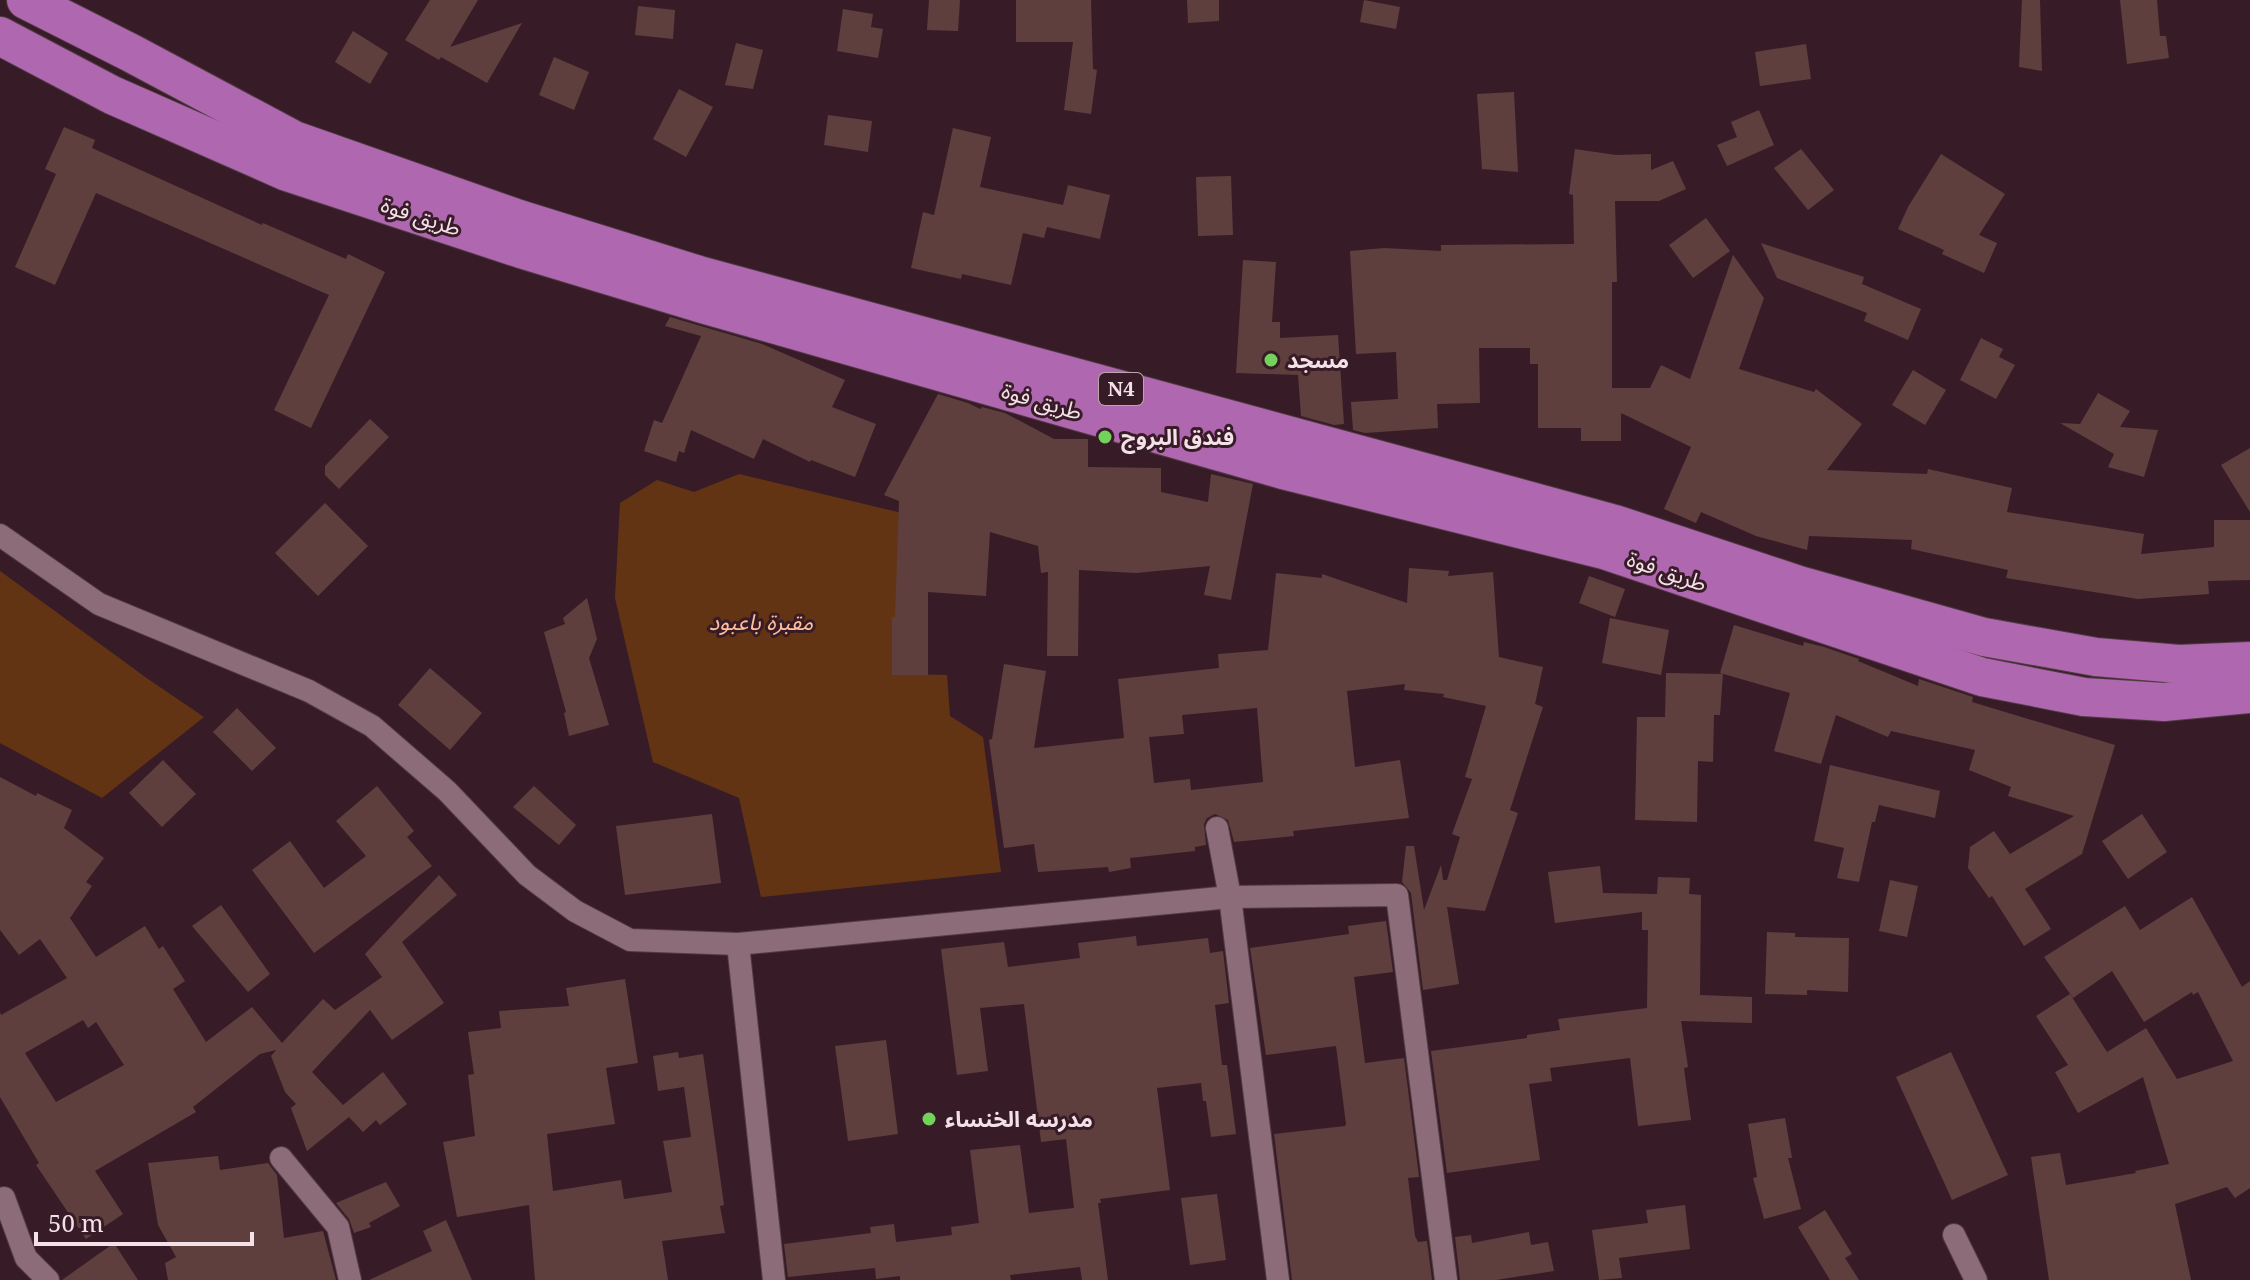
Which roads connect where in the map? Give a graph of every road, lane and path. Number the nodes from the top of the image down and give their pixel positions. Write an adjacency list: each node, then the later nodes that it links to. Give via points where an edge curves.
1 (26, 0): 4 (highway, طريق فوة / N4, via 294,140 519,219 699,275 1615,524 1799,585)
2 (0, 36): 6 (highway, طريق فوة / N4, via 112,95 287,172 521,249 1283,470 1604,550)
3 (0, 535): 10 (street, via 99,604 309,691 372,726 447,791 527,875 575,911 630,940)
4 (1984, 637): 5 (highway, طريق فوة / N4, via 2096,657 2179,664); 6 (highway)
5 (2250, 661)
6 (1982, 677): 7 (highway, طريق فوة / N4, via 2084,697 2164,702)
7 (2250, 694)
8 (1217, 828): 9 (street)
9 (1230, 897): 10 (street); 17 (street); 18 (street, via 1397,895)
10 (738, 944): 16 (street)
11 (281, 1158): 15 (street, via 338,1227)
12 (4, 1198): 14 (street, via 26,1258)
13 (1954, 1235): 19 (street)
14 (48, 1280)
15 (350, 1280)
16 (774, 1280)
17 (1278, 1280)
18 (1446, 1280)
19 (1976, 1280)

